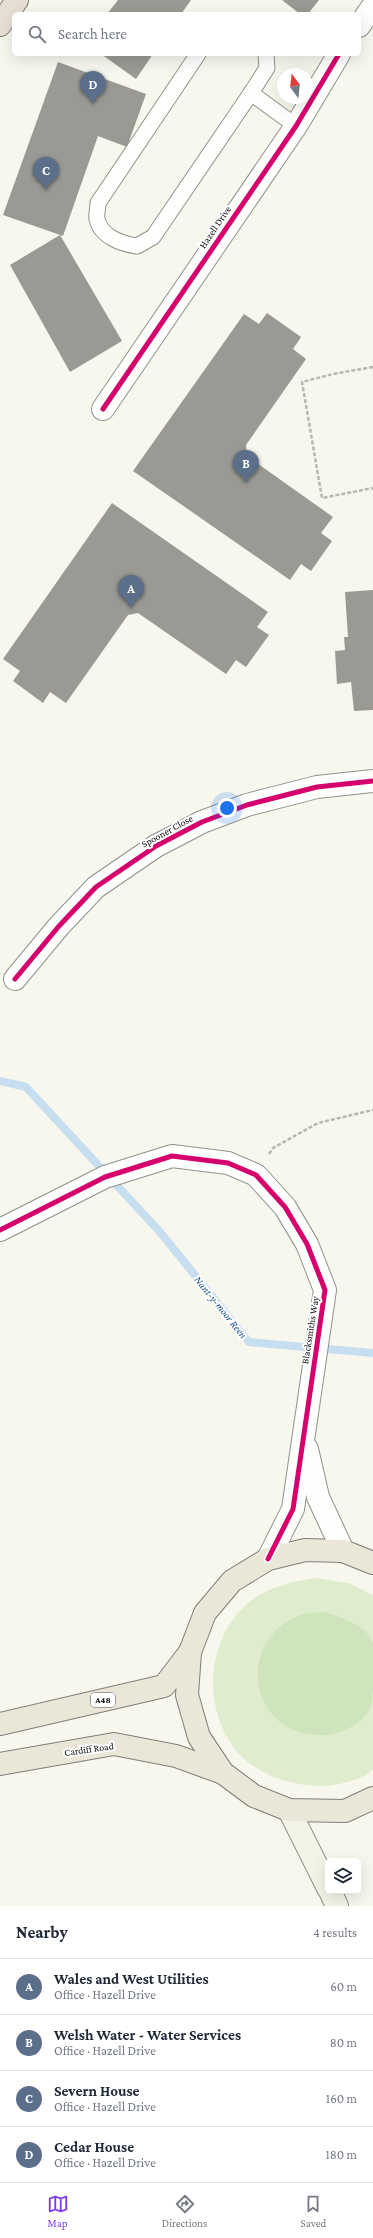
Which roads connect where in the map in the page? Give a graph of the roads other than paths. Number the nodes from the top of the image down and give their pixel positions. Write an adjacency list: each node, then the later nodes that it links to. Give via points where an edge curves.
1 (17, 0): 4 (highway)
2 (373, 6): 3 (street)
3 (361, 23)
4 (0, 25)
5 (197, 56): 8 (lane, via 98,203 97,220 105,233 122,244 137,246 153,237)
6 (266, 56): 8 (lane, via 266,68)
7 (339, 56): 9 (street, Hazell Drive)
8 (251, 93): 9 (lane)
9 (296, 126): 10 (street, Hazell Drive)
10 (102, 408)
11 (373, 781): 12 (street, Spooner Close, via 317,787 246,805 202,822 156,846 96,887 58,926)
12 (15, 979)
13 (0, 1230): 14 (street, Blacksmiths Way, via 105,1177 172,1156 228,1163 256,1175 289,1213 307,1244 325,1290)
14 (305, 1436): 15 (street, Blacksmiths Way, via 318,1497); 16 (street, Blacksmiths Way, via 293,1509)
15 (343, 1551): 16 (main road, via 305,1550); 17 (main road)
16 (268, 1559): 18 (main road, via 232,1581 205,1613)
17 (373, 1563)
18 (190, 1652): 19 (main road, A48, via 164,1686); 21 (main road, via 187,1695 199,1737)
19 (0, 1724)
20 (0, 1764): 21 (main road, Cardiff Road, via 114,1744 176,1756)
21 (223, 1773): 23 (main road, via 254,1796)
22 (373, 1798): 23 (main road, via 345,1811)
23 (289, 1810): 24 (street)
24 (325, 1882)
25 (331, 1894): 26 (street)
26 (337, 1906)

